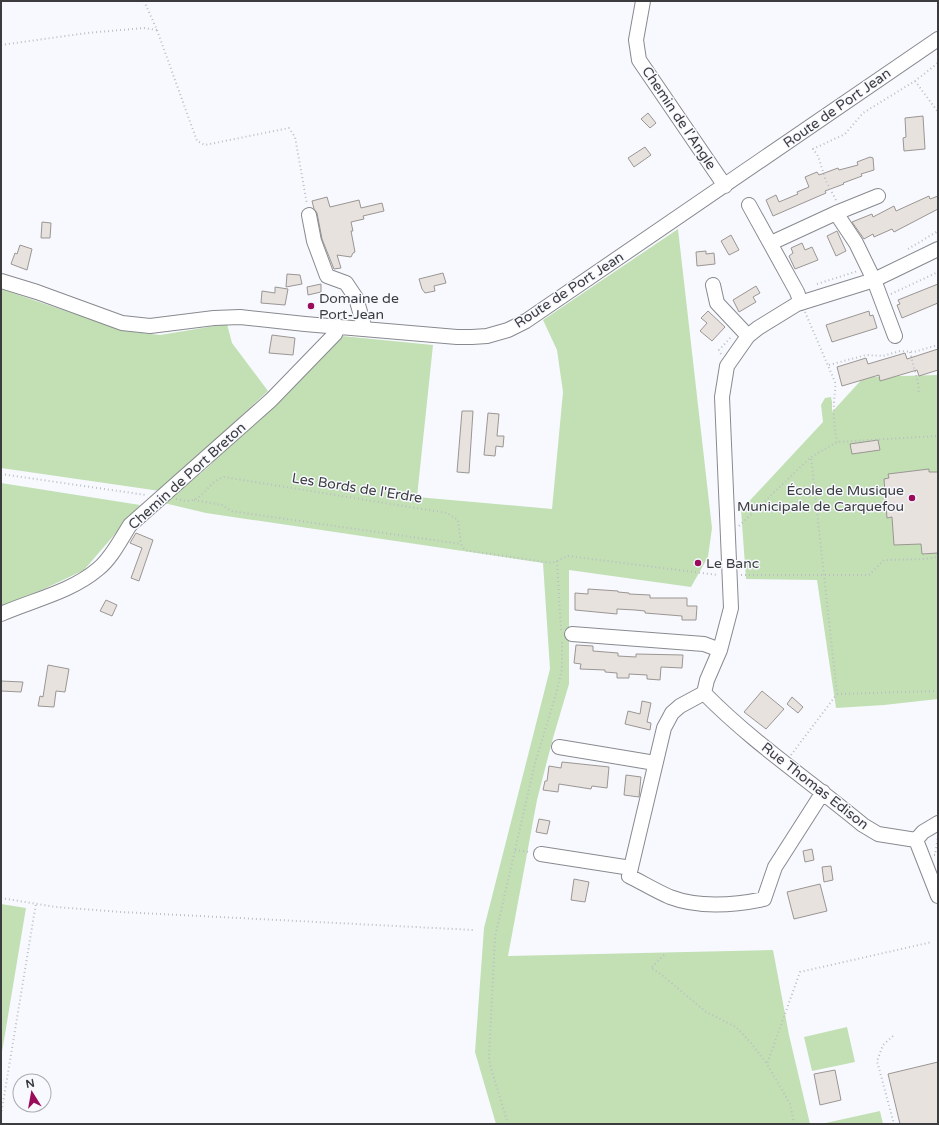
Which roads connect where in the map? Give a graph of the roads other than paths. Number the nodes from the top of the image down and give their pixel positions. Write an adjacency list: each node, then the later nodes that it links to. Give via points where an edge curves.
1 (643, 1): 3 (street, Chemin de l'Angle, via 636,40 639,60)
2 (938, 39): 3 (street, Route de Port Jean)
3 (725, 186): 15 (street, Route de Port Jean, via 526,321 508,330 487,336 457,337)
4 (878, 196): 6 (street)
5 (749, 205): 8 (street)
6 (839, 212): 8 (street); 10 (street)
7 (309, 215): 15 (street, via 314,241 327,276 346,283 356,298)
8 (771, 243): 13 (street)
9 (938, 249): 10 (street)
10 (874, 280): 13 (street); 17 (street)
11 (1, 281): 14 (street, Route de Port Jean, via 122,323 150,326 240,317)
12 (712, 285): 16 (street, via 716,303)
13 (801, 303): 16 (street)
14 (338, 326): 15 (street, Route de Port Jean); 18 (street, Chemin de Port Breton, via 335,334 271,400 130,524 99,569 76,585)
15 (365, 329)
16 (748, 336): 20 (street, via 726,366 722,397 731,608)
17 (895, 336)
18 (1, 614)
19 (572, 634): 20 (street, via 704,644)
20 (720, 650): 21 (street, via 706,680)
21 (704, 693): 23 (street, via 672,713 664,728); 24 (street, Rue Thomas Edison, via 745,732)
22 (560, 747): 23 (street)
23 (655, 763): 28 (street)
24 (822, 792): 26 (street, Rue Thomas Edison, via 878,834); 28 (street, via 775,867 764,899 747,903 706,905 671,897 629,876)
25 (938, 823): 26 (street, via 923,832)
26 (916, 840): 29 (street)
27 (540, 854): 28 (street)
28 (631, 868)
29 (938, 896)

